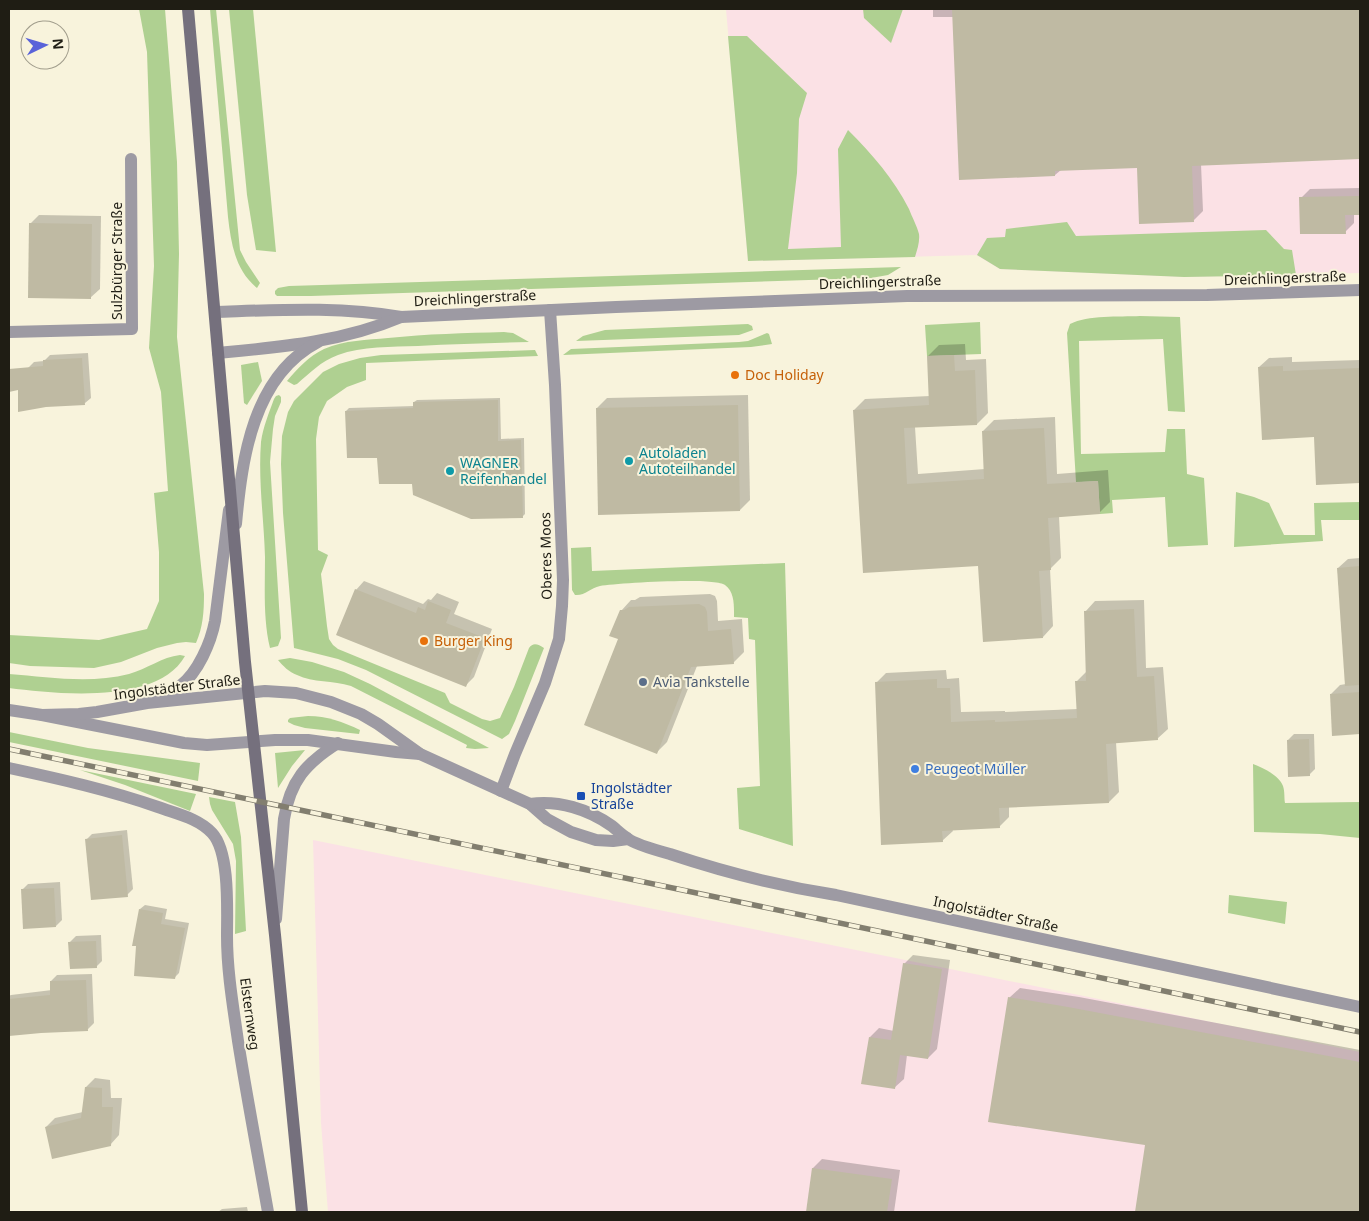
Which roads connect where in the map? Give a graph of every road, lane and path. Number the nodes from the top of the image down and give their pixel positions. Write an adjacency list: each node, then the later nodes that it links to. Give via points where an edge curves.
1 (188, 9): 5 (main road)
2 (131, 159): 7 (street, Sulzbürger Straße, via 132,328)
3 (1360, 290): 4 (street, Dreichlingerstraße, via 1207,295 946,295)
4 (550, 310): 6 (street, Dreichlingerstraße); 20 (street, Oberes Moos, via 562,580 560,639)
5 (215, 312): 6 (street, Dreichlingerstraße, via 335,310); 9 (main road)
6 (401, 317): 8 (street, Dreichlingerstraße, via 374,328)
7 (9, 332)
8 (318, 342): 9 (street, Dreichlingerstraße); 11 (street, via 290,363 261,404 250,437)
9 (218, 353): 10 (main road)
10 (230, 496): 11 (main road); 13 (street, via 211,639 185,682)
11 (234, 544): 12 (main road)
12 (248, 693): 13 (street, Ingolstädter Straße); 16 (main road); 18 (street, Ingolstädter Straße, via 296,693 331,702 378,724)
13 (147, 703): 15 (street, Ingolstädter Straße, via 96,712)
14 (9, 710): 15 (street, Ingolstädter Straße)
15 (42, 715): 16 (street, Ingolstädter Straße, via 184,744)
16 (253, 742): 17 (street, Ingolstädter Straße, via 308,740); 23 (main road)
17 (338, 744): 18 (street, Ingolstädter Straße); 23 (street, via 306,768 296,781 289,799 284,819)
18 (420, 754): 20 (street, Ingolstädter Straße)
19 (9, 768): 25 (street, Elsternweg, via 113,792 188,818 203,825 218,841 225,873 234,1012)
20 (501, 791): 21 (street, Ingolstädter Straße)
21 (530, 804): 22 (street, Ingolstädter Straße, via 553,802 571,806 604,821); 22 (street, Ingolstädter Straße, via 547,819 583,836 605,841)
22 (628, 839): 24 (street, Ingolstädter Straße, via 746,877)
23 (275, 935): 26 (main road)
24 (1360, 1007)
25 (268, 1212)
26 (302, 1212)

